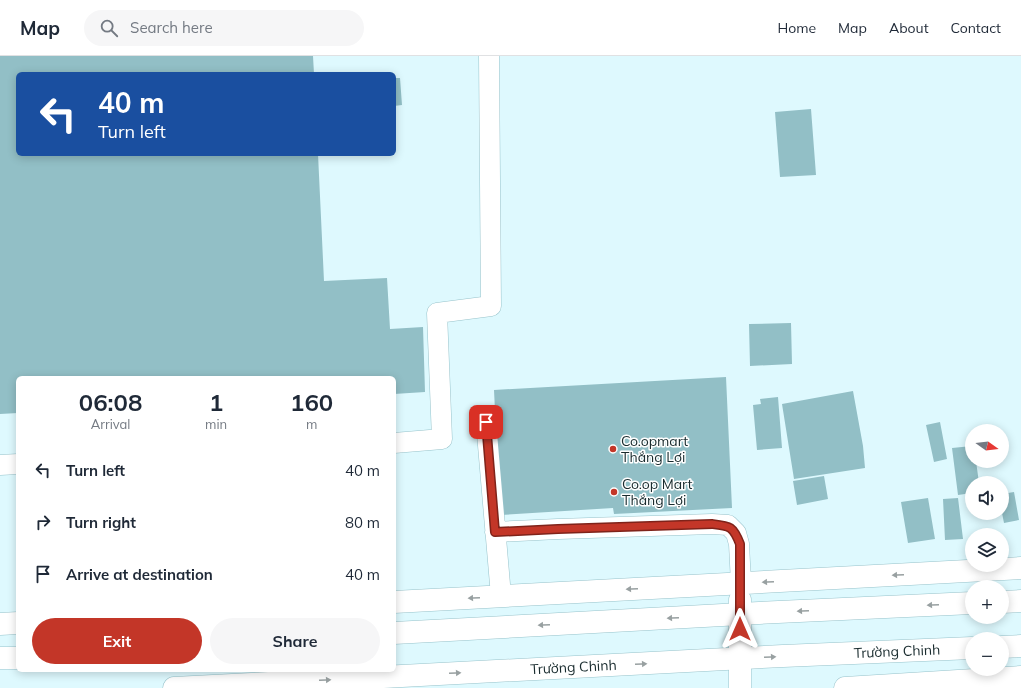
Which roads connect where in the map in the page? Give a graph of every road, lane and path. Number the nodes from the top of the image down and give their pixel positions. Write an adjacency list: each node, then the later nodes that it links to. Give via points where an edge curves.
1 (489, 56): 3 (lane, via 491,306 437,313 442,439)
2 (486, 422): 6 (lane)
3 (396, 443)
4 (16, 464): 5 (lane)
5 (0, 465)
6 (495, 532): 8 (lane, via 728,525 736,533 740,544); 9 (lane)
7 (1021, 568): 8 (main road, one-way to 8)
8 (740, 583): 9 (main road, one-way to 9); 14 (main road)
9 (501, 596): 11 (main road, one-way to 11)
10 (1021, 601): 12 (main road)
11 (396, 602)
12 (1009, 602)
13 (965, 603): 14 (main road, one-way to 14)
14 (740, 614): 17 (main road, one-way to 17); 23 (main road)
15 (16, 623): 16 (main road)
16 (0, 624)
17 (396, 633)
18 (1021, 646): 19 (main road)
19 (1009, 647)
20 (965, 648): 23 (main road, Trường Chinh, one-way to 20)
21 (0, 658): 22 (main road)
22 (16, 658)
23 (740, 659): 25 (main road, Trường Chinh, one-way to 23); 26 (main road)
24 (1021, 678): 27 (main road)
25 (174, 688)
26 (740, 688)
27 (845, 688)

